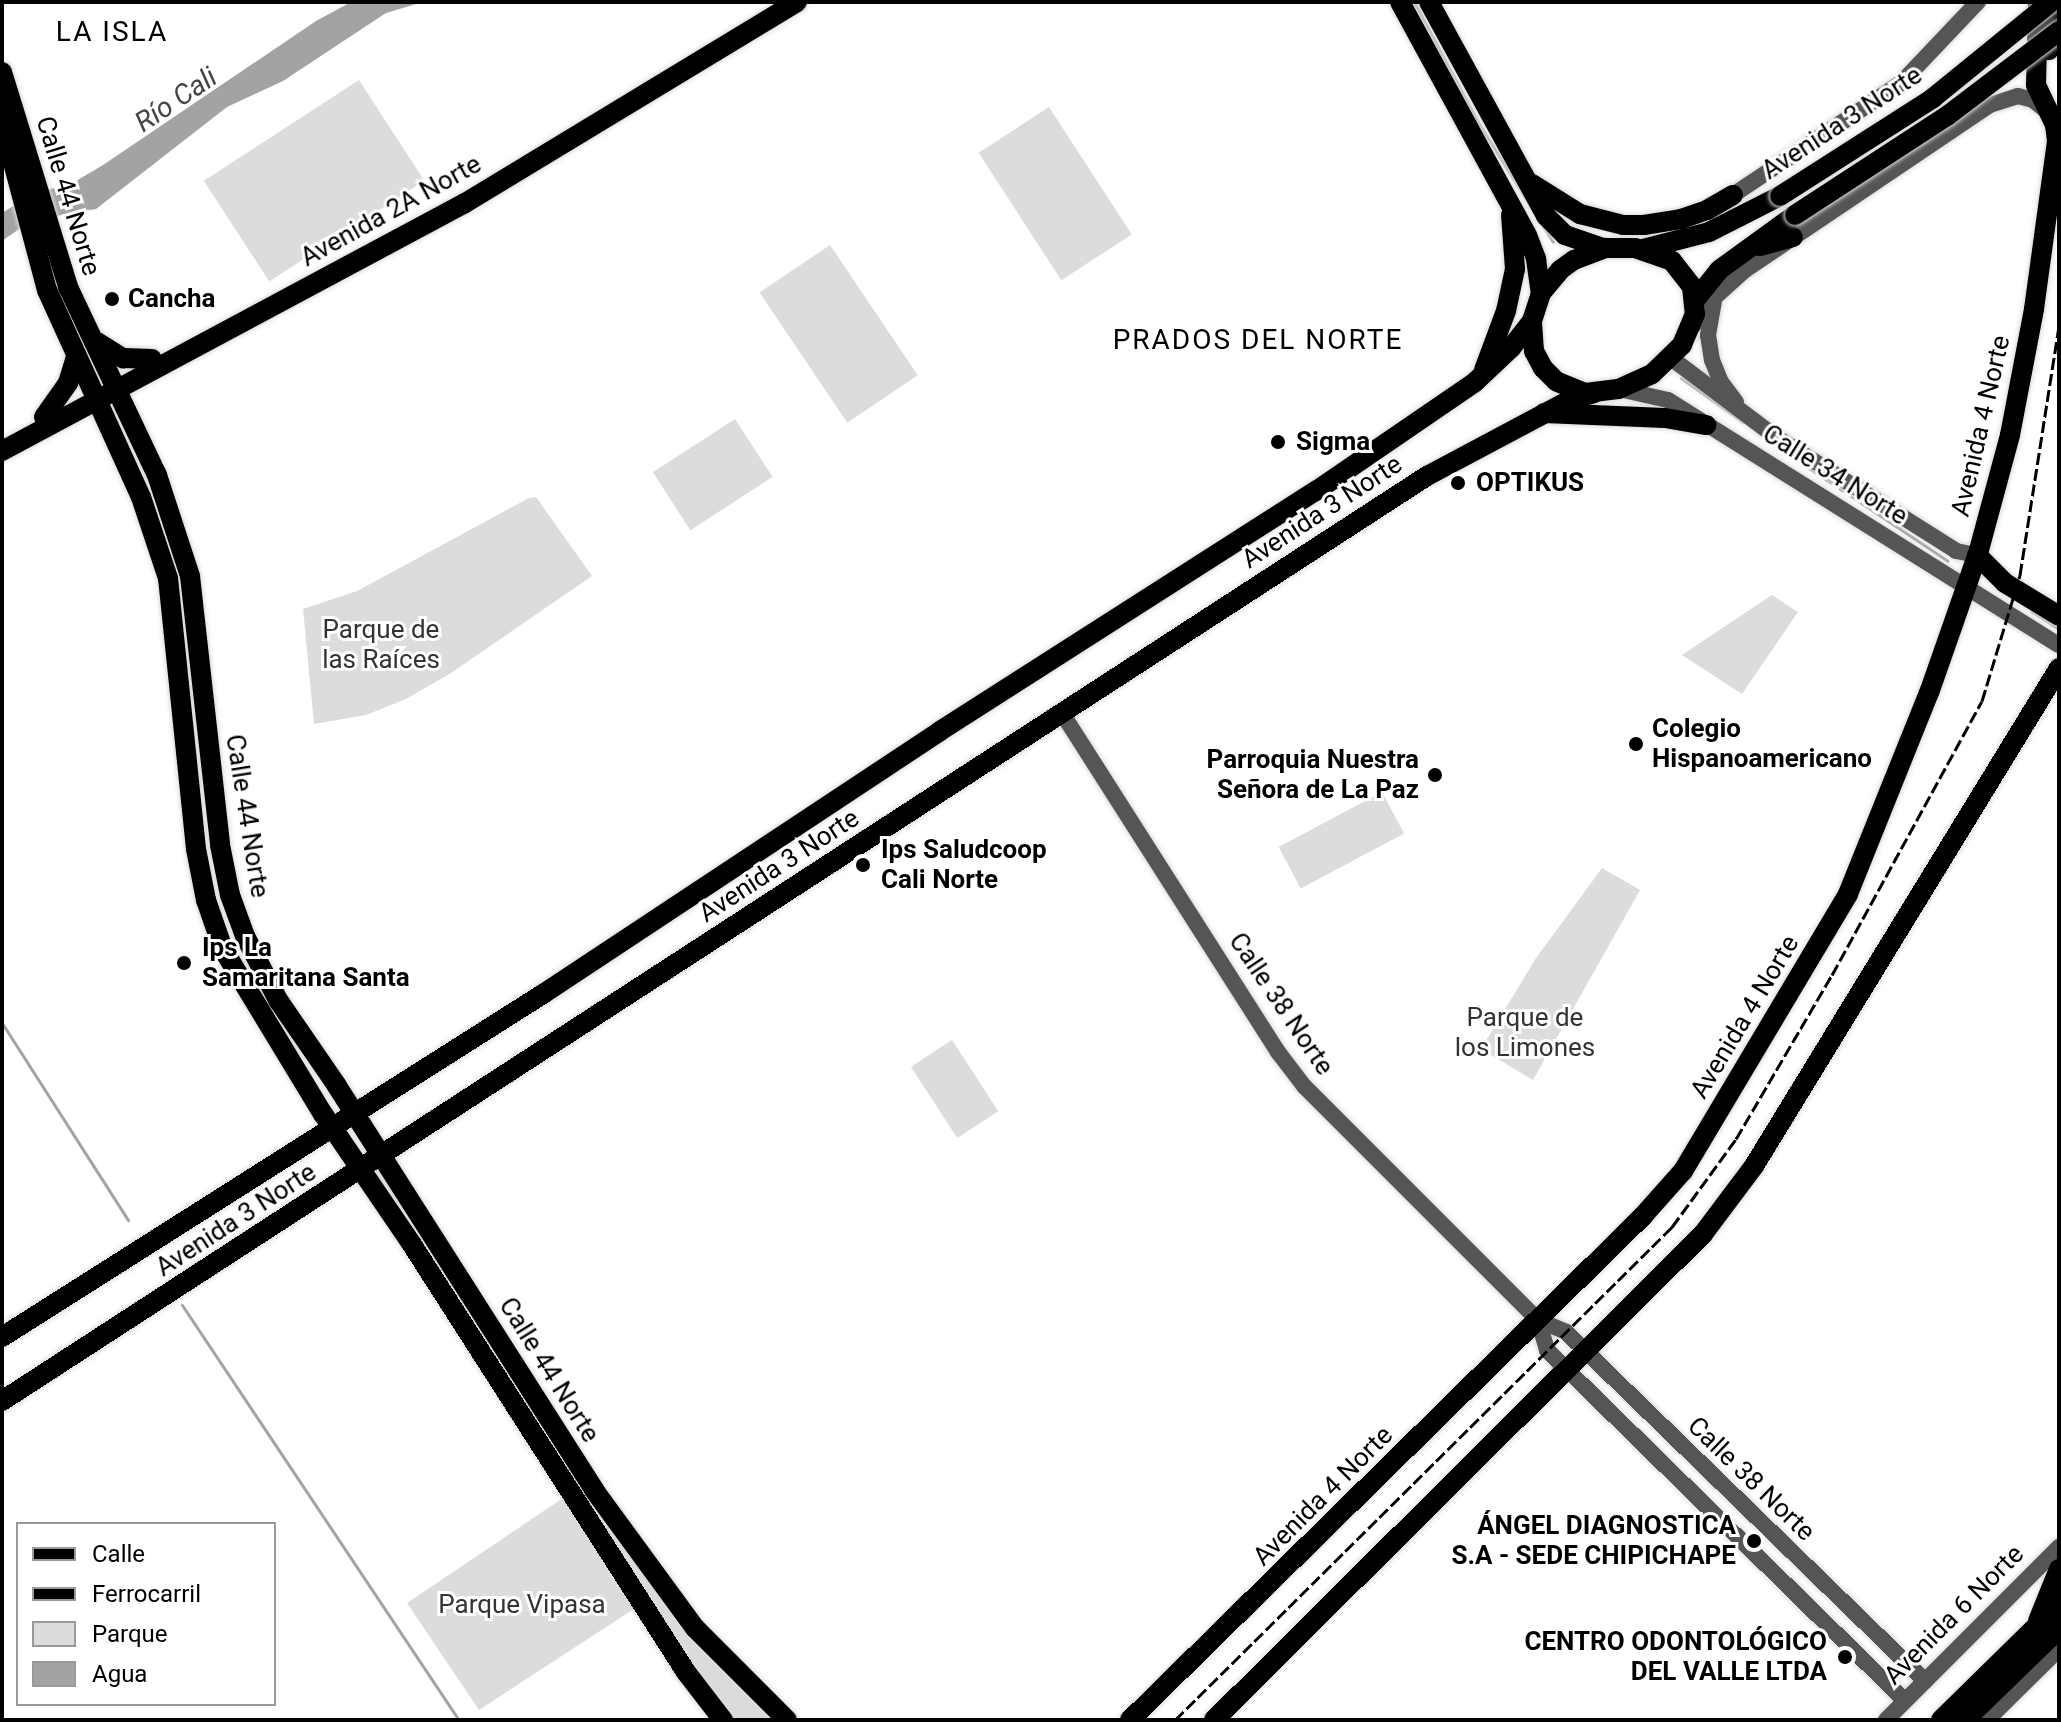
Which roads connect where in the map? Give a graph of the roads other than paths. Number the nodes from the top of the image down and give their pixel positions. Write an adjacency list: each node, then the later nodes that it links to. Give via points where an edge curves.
1 (771, 2): 29 (main road, Avenida 2A Norte, via 459,193)
2 (797, 2): 31 (main road, Avenida 2A Norte, via 465,203)
3 (1400, 2): 16 (main road)
4 (1429, 2): 13 (main road)
5 (1978, 2): 15 (street, Avenida 3 Norte, via 1901,83)
6 (2038, 2): 10 (main road)
7 (2053, 2): 10 (main road, via 2050,46); 17 (main road, Avenida 3 Norte, bridge, via 1933,98 1780,196)
8 (2059, 31): 22 (main road, Avenida 3 Norte, bridge, via 1947,116)
9 (2, 72): 14 (main road, Calle 44 Norte)
10 (2036, 85): 11 (main road)
11 (2050, 114): 19 (street, via 2026,97 1998,101); 41 (main road, Avenida 4 Norte, via 2057,141 2034,309 2013,419)
12 (2, 121): 14 (main road, Calle 44 Norte)
13 (1520, 173): 15 (main road, via 1561,206 1623,225 1681,219); 20 (main road, via 1546,216 1565,235)
14 (25, 180): 18 (main road, Calle 44 Norte)
15 (1733, 195): 17 (main road)
16 (1506, 196): 23 (main road, via 1536,259); 30 (main road, via 1515,269)
17 (1709, 232): 21 (main road, Avenida 3 Norte)
18 (41, 236): 26 (main road, Calle 44 Norte); 27 (main road, Calle 44 Norte, via 47,290)
19 (1793, 237): 22 (main road); 24 (street)
20 (1606, 248): 21 (main road); 23 (main road, via 1574,260)
21 (1641, 249): 24 (main road, via 1678,266)
22 (1748, 249): 24 (main road, Avenida 3 Norte, via 1719,270)
23 (1541, 293): 25 (main road)
24 (1705, 299): 28 (main road); 36 (street, via 1712,360)
25 (1532, 321): 30 (main road, Avenida 3 Norte); 33 (main road, via 1534,351 1543,368 1576,391)
26 (94, 339): 29 (main road, via 123,358); 31 (main road, Calle 44 Norte)
27 (76, 356): 34 (main road, Calle 44 Norte); 37 (main road, via 62,395)
28 (1671, 358): 32 (main road, via 1652,374); 36 (street, Calle 34 Norte)
29 (152, 359): 31 (main road, Avenida 2A Norte)
30 (1482, 376): 47 (main road, Avenida 3 Norte, via 1316,491)
31 (116, 384): 34 (main road, Avenida 2A Norte); 47 (main road, Calle 44 Norte, via 157,475 190,576 230,895 278,1000)
32 (1618, 389): 33 (main road); 38 (street, Calle 34 Norte, via 1655,395)
33 (1594, 393): 35 (main road, Avenida 3 Norte)
34 (94, 396): 37 (main road, Avenida 2A Norte); 40 (main road, Avenida 2A Norte); 48 (main road, Calle 44 Norte, via 141,497 168,578 206,900 223,949)
35 (1544, 413): 38 (main road); 46 (main road, Avenida 3 Norte, via 1427,476)
36 (1746, 416): 41 (street, Calle 34 Norte, via 1956,551)
37 (44, 417): 39 (main road, Avenida 2A Norte)
38 (1706, 425): 42 (street, Calle 34 Norte)
39 (2, 441)
40 (2, 451)
41 (1977, 555): 42 (main road, Avenida 4 Norte); 43 (main road, via 2005,583)
42 (1966, 587): 44 (street, Calle 34 Norte); 51 (main road, Avenida 4 Norte, via 1848,894 1683,1171)
43 (2059, 616)
44 (2059, 645)
45 (2059, 668): 53 (main road, via 1754,1166 1703,1234)
46 (1062, 713): 49 (main road, Avenida 3 Norte); 51 (street, Calle 38 Norte, via 1304,1086)
47 (354, 1112): 48 (main road, Avenida 3 Norte); 49 (main road, Calle 44 Norte)
48 (332, 1126): 50 (main road, Calle 44 Norte); 52 (main road, Avenida 3 Norte)
49 (381, 1156): 50 (main road, Avenida 3 Norte); 65 (main road, Calle 44 Norte, via 588,1482 656,1579 695,1628)
50 (361, 1168): 55 (main road, Avenida 3 Norte); 64 (main road, Calle 44 Norte, via 686,1672)
51 (1538, 1320): 53 (street, Calle 38 Norte, via 1566,1332); 54 (street, Calle 38 Norte, via 1547,1350); 66 (main road, Avenida 4 Norte)
52 (2, 1337)
53 (1585, 1351): 54 (main road); 62 (street, Calle 38 Norte)
54 (1567, 1370): 63 (street, Calle 38 Norte); 67 (main road)
55 (2, 1401)
56 (2059, 1547): 62 (street, Avenida 6 Norte)
57 (2059, 1569): 60 (main road)
58 (2059, 1604): 60 (main road)
59 (2059, 1629): 70 (main road)
60 (2033, 1631): 69 (main road)
61 (2059, 1649): 71 (street)
62 (1925, 1681): 63 (street, Avenida 6 Norte)
63 (1905, 1701): 68 (street, Avenida 6 Norte)
64 (723, 1720)
65 (787, 1720)
66 (1130, 1720)
67 (1214, 1720)
68 (1886, 1720)
69 (1941, 1720)
70 (1965, 1720)
71 (1987, 1720)

